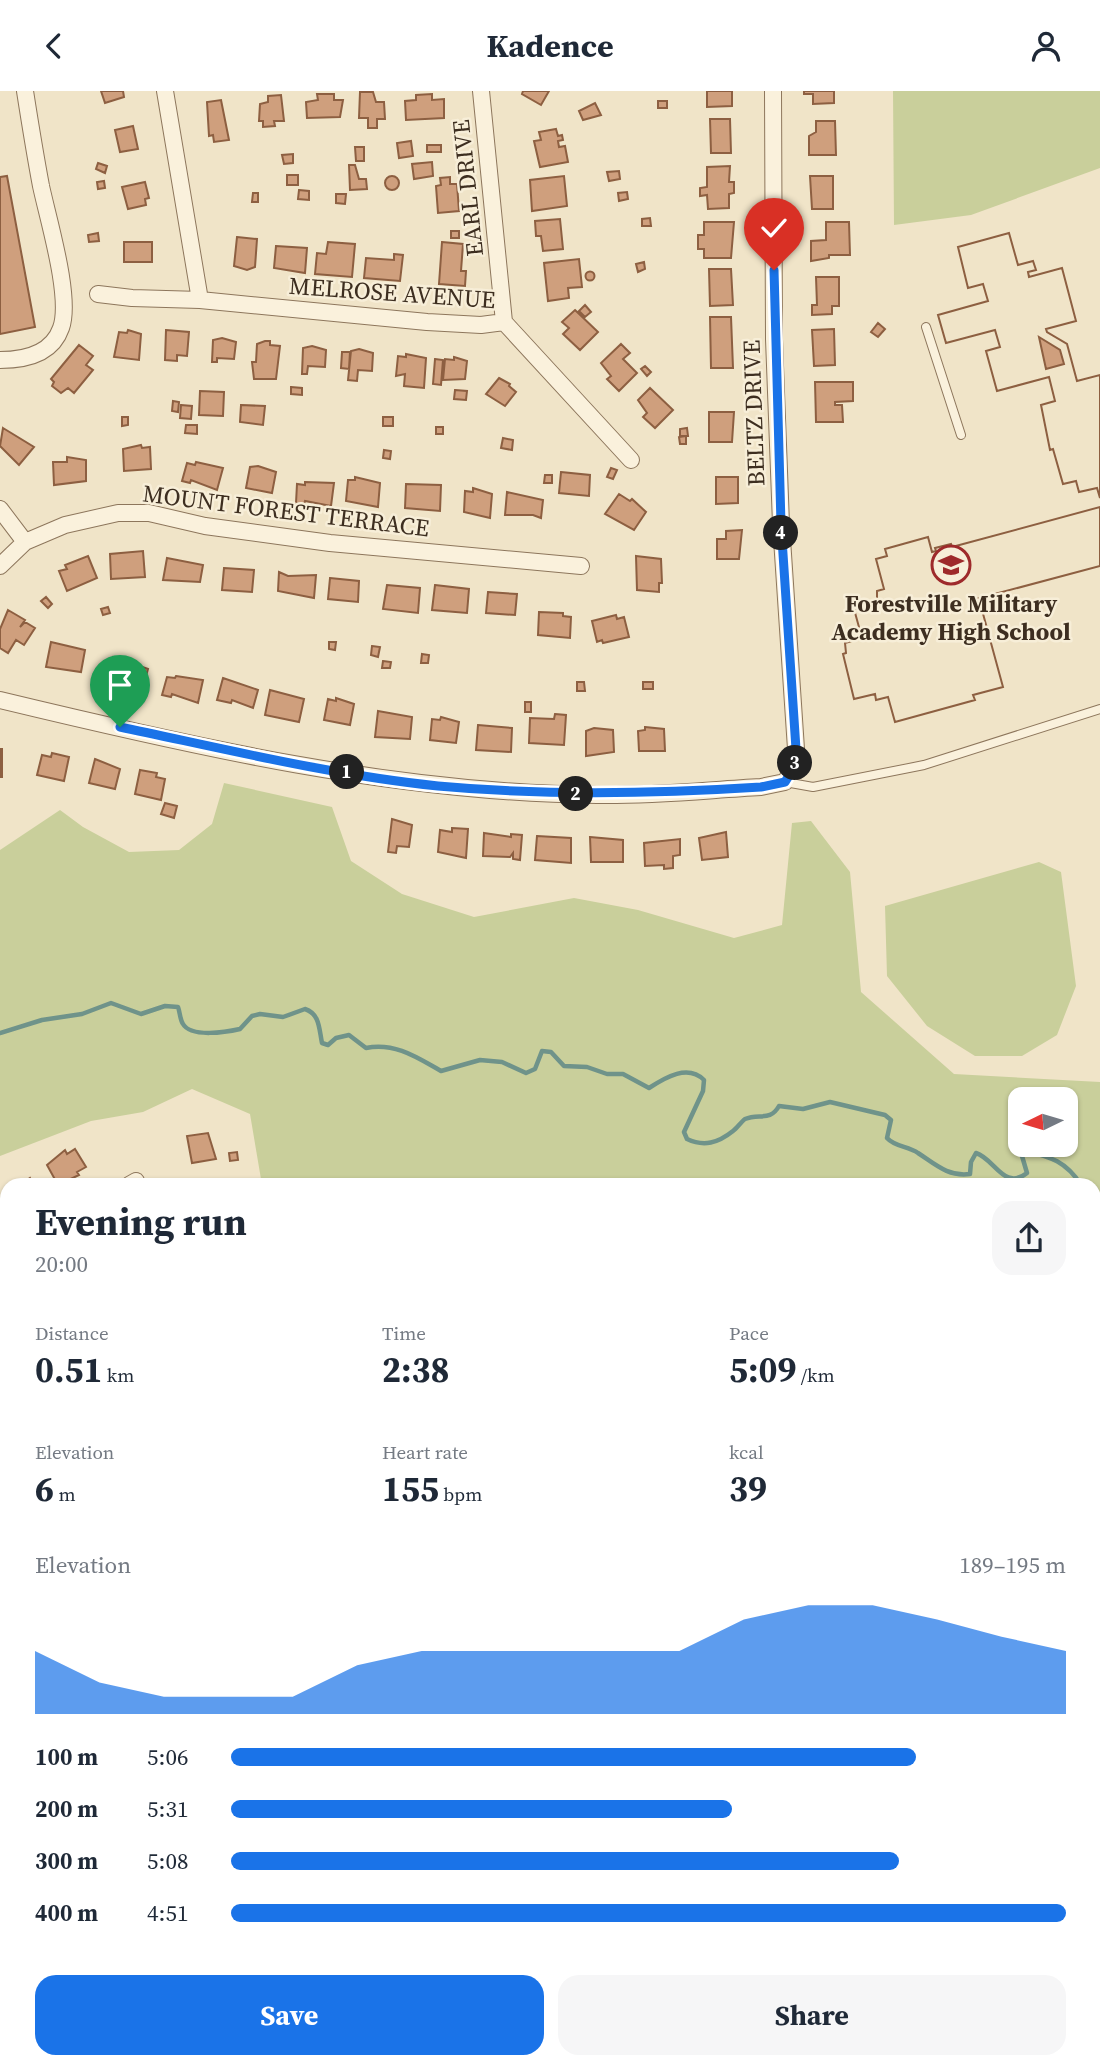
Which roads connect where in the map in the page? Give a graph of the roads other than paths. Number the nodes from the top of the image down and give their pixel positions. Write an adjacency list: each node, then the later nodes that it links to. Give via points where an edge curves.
1 (24, 91): 9 (street, via 62,286 62,326 52,345 39,353)
2 (165, 91): 6 (street)
3 (481, 91): 7 (street, EARL DRIVE)
4 (773, 91): 18 (street, BELTZ DRIVE, via 774,339 796,749 795,766)
5 (98, 294): 6 (street, MELROSE AVENUE)
6 (200, 300): 7 (street, MELROSE AVENUE, via 427,322)
7 (504, 322): 11 (street, MELROSE AVENUE)
8 (926, 327): 10 (lane)
9 (0, 360)
10 (961, 435)
11 (631, 460)
12 (0, 509): 13 (street)
13 (25, 542): 14 (street, MOUNT FOREST TERRACE); 15 (street, MOUNT FOREST TERRACE, via 92,517 149,513 205,526 318,541)
14 (0, 566)
15 (581, 566)
16 (0, 700): 18 (street, via 320,768 437,786 598,795)
17 (1100, 709): 18 (lane, via 924,765 813,787)
18 (785, 782)

